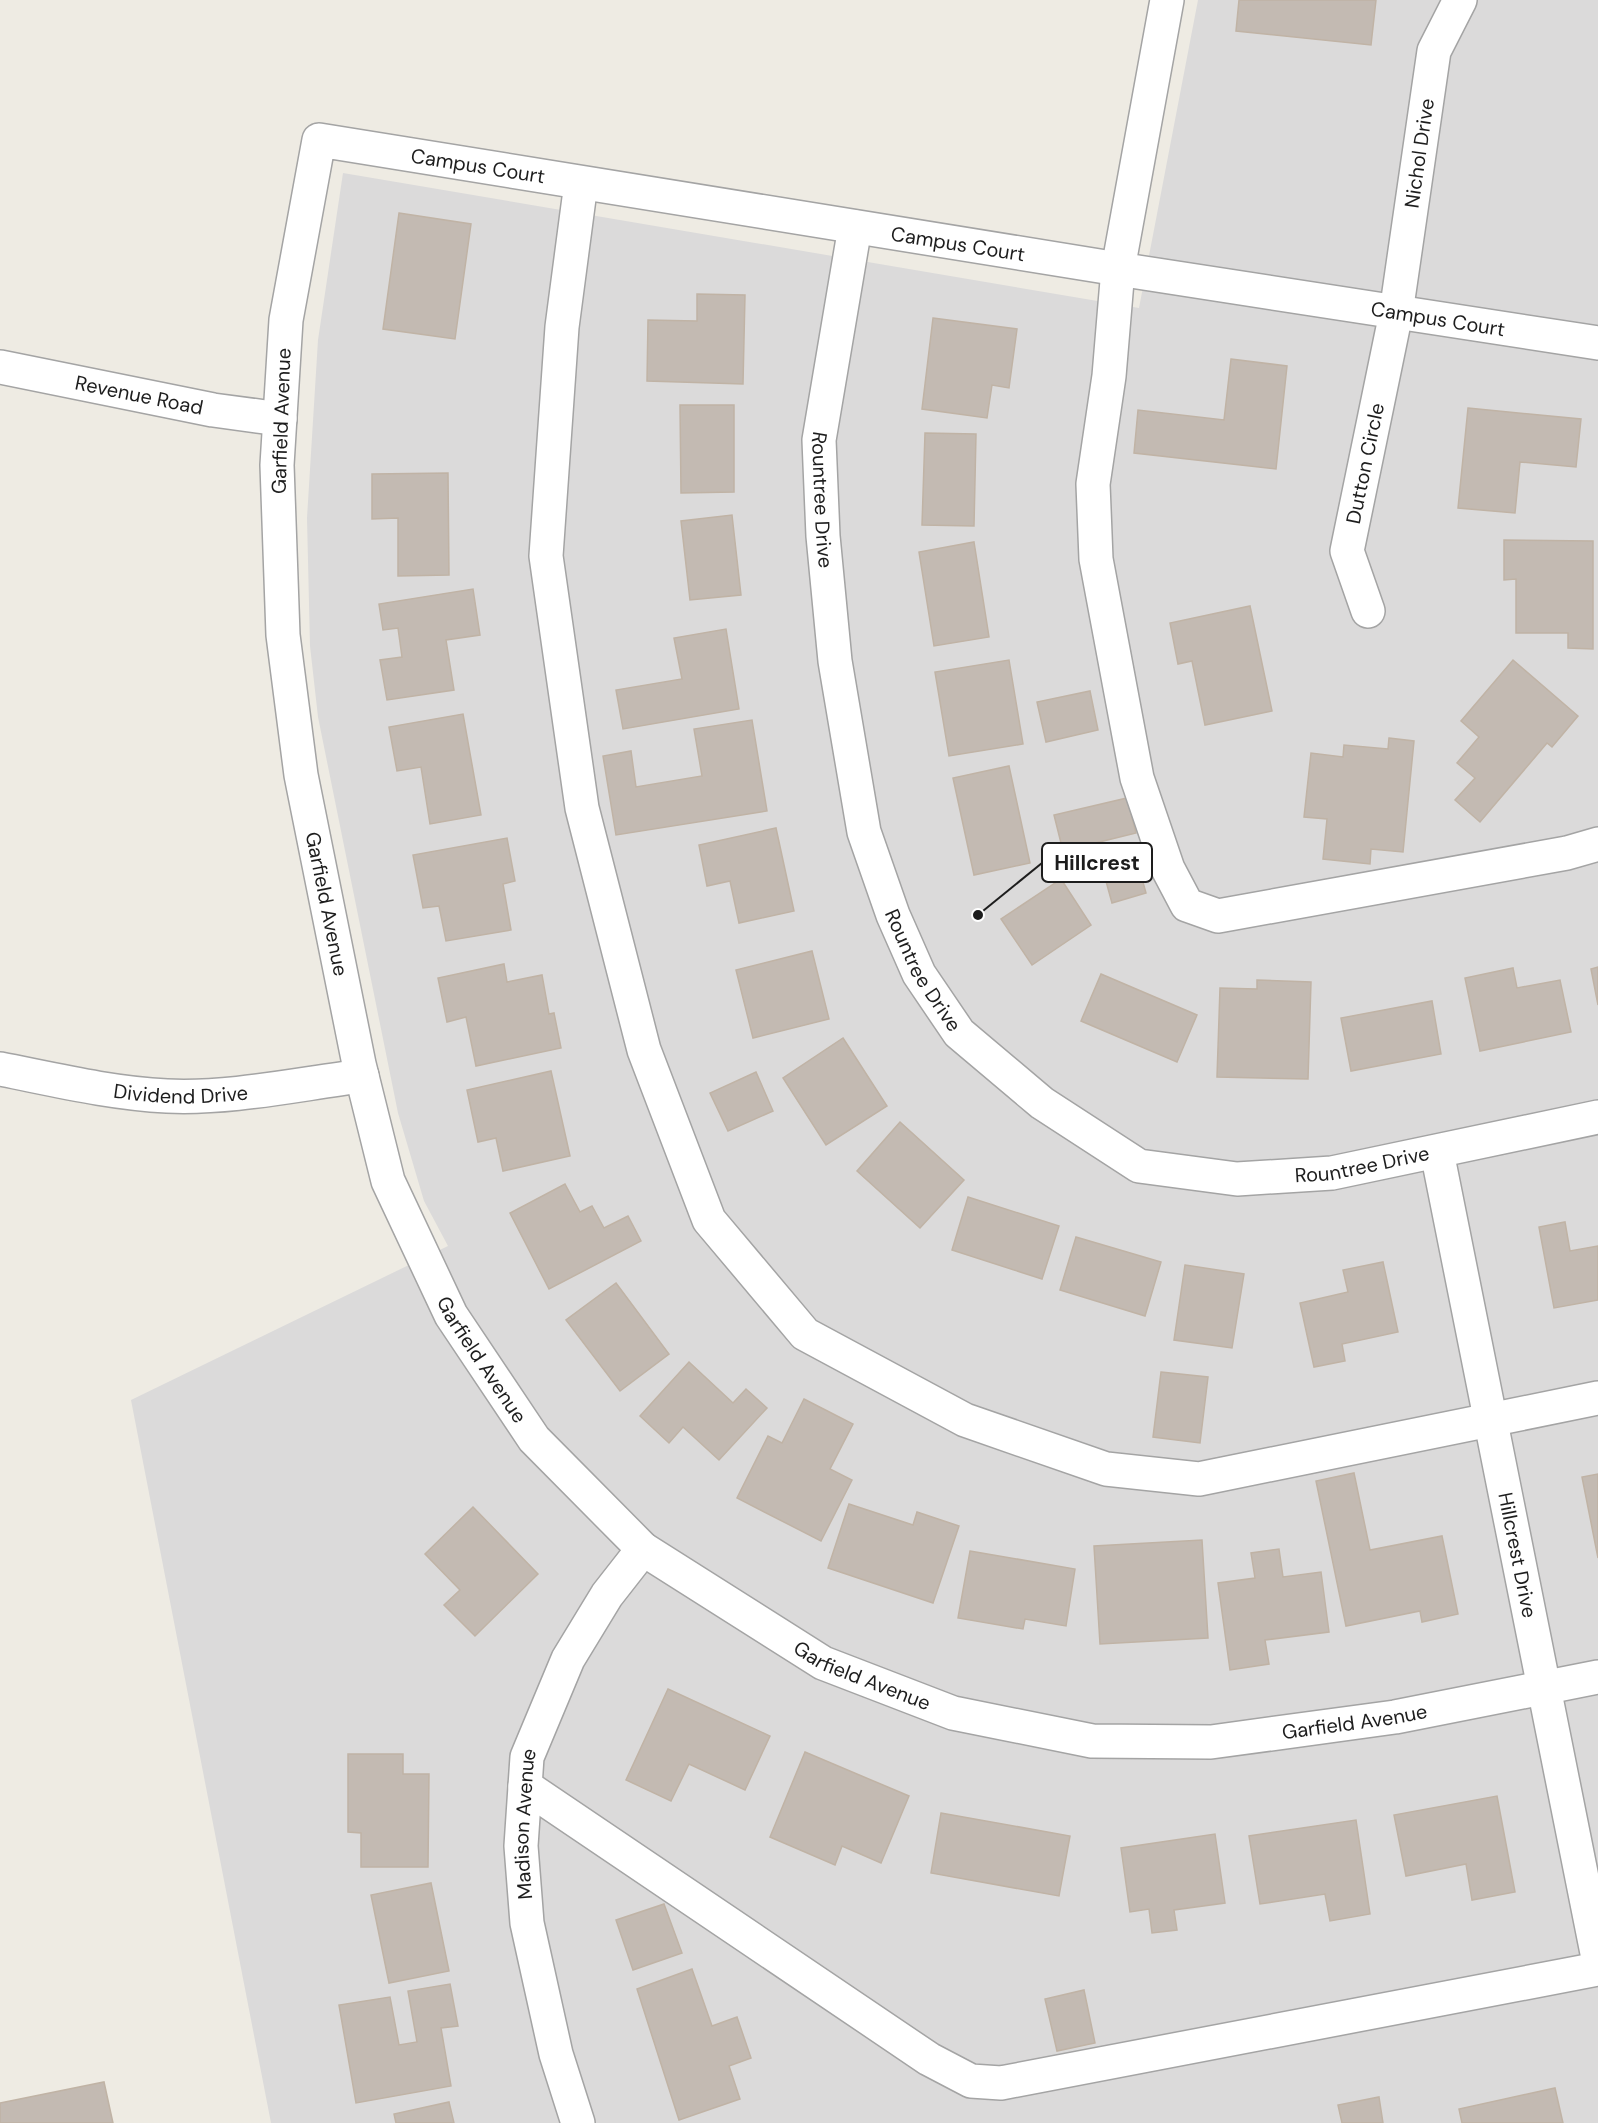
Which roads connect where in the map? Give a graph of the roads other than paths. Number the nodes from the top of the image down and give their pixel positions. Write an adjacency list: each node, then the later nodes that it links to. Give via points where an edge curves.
1 (1167, 0): 6 (street)
2 (1461, 0): 7 (street, Nichol Drive, via 1434,51)
3 (319, 140): 4 (street, Campus Court); 10 (street, Garfield Avenue, via 286,320)
4 (581, 183): 5 (street, Campus Court); 18 (street, via 562,327 546,556 582,808 644,1050 709,1220 805,1334 964,1420 1106,1469 1198,1479)
5 (855, 227): 6 (street, Campus Court); 16 (street, Rountree Drive, via 819,440 824,536 835,661 864,832 919,974 959,1033 1042,1103 1140,1166 1237,1179 1332,1173)
6 (1118, 269): 7 (street, Campus Court); 12 (street, via 1109,376 1093,483 1096,559 1137,778 1168,869 1187,905 1218,916 1567,853)
7 (1396, 313): 8 (street, Campus Court); 11 (street, Dutton Circle, via 1347,551)
8 (1598, 343)
9 (0, 367): 10 (street, Revenue Road, via 213,410)
10 (280, 419): 14 (street, Garfield Avenue, via 277,465 283,634 301,775)
11 (1368, 611)
12 (1598, 844)
13 (0, 1069): 14 (street, Dividend Drive, via 92,1089 169,1096 260,1090)
14 (362, 1076): 19 (street, Garfield Avenue, via 388,1181 451,1315 534,1439)
15 (1598, 1118): 16 (street, Rountree Drive)
16 (1437, 1152): 18 (street, Hillcrest Drive)
17 (1598, 1398): 18 (street)
18 (1490, 1420): 21 (street, Hillcrest Drive)
19 (643, 1549): 21 (street, Garfield Avenue, via 823,1663 953,1713 1092,1741 1211,1742 1395,1717); 22 (street, Madison Avenue, via 607,1595 568,1659 527,1757)
20 (1598, 1677): 21 (street, Garfield Avenue)
21 (1543, 1688): 23 (street, Hillcrest Drive)
22 (525, 1786): 24 (street, via 928,2059 971,2081 1001,2083); 25 (street, Madison Avenue, via 521,1845 527,1923 556,2054)
23 (1598, 1958)
24 (1598, 1969)
25 (578, 2123)

